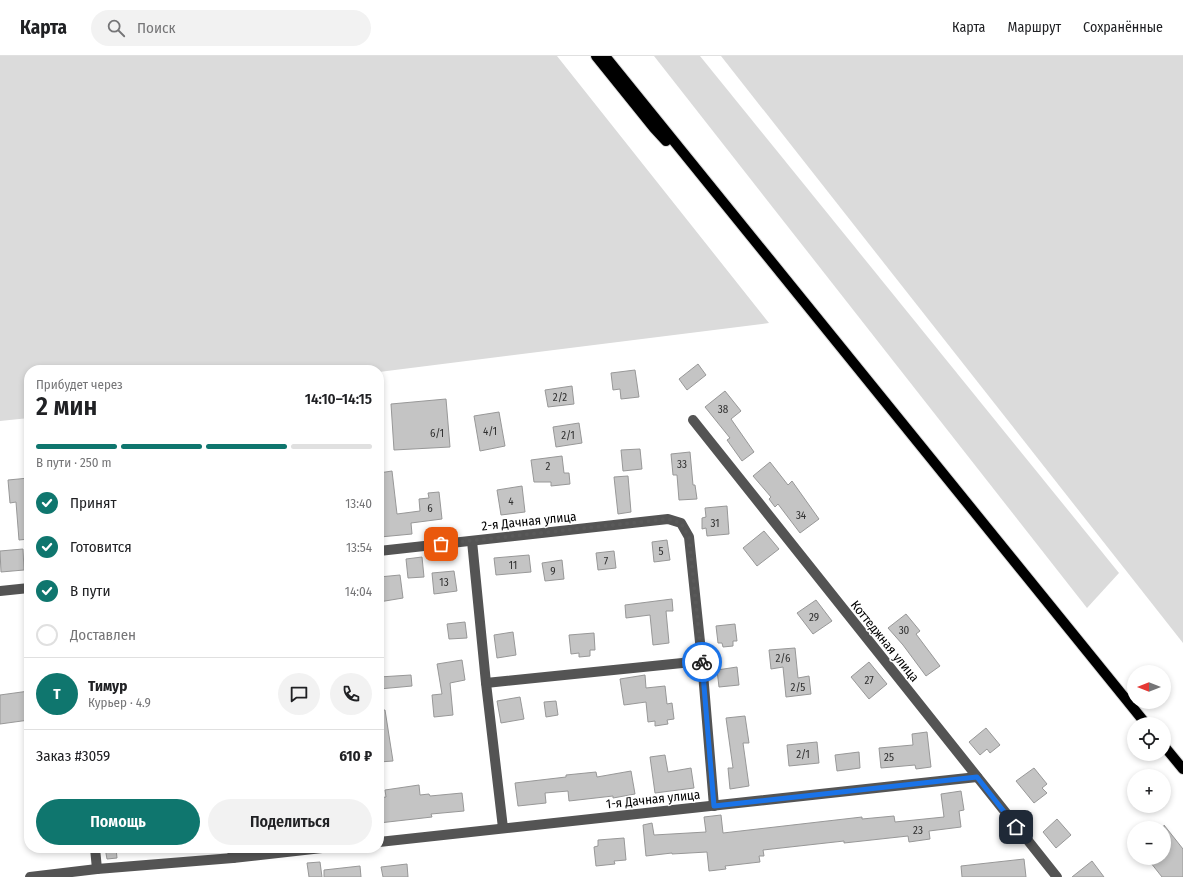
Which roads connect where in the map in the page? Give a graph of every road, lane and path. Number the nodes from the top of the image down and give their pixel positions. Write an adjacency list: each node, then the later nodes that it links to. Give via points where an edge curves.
1 (596, 56): 3 (main road, via 654,128)
2 (605, 56): 3 (main road)
3 (710, 185): 11 (main road)
4 (692, 420): 14 (street, Коттеджная улица)
5 (472, 541): 6 (street, 2-я Дачная улица); 9 (street, 2-я Дачная улица, via 668,519 681,523 689,537); 10 (street)
6 (384, 550)
7 (24, 589): 8 (street)
8 (0, 591)
9 (702, 661): 10 (street); 15 (street)
10 (486, 683): 16 (street)
11 (1140, 717)
12 (1171, 754): 13 (main road)
13 (1183, 769)
14 (977, 777): 15 (street, 1-я Дачная улица); 22 (street, Коттеджная улица)
15 (714, 806): 16 (street, 1-я Дачная улица)
16 (503, 828): 17 (street, 1-я Дачная улица)
17 (384, 841)
18 (95, 853): 20 (street)
19 (233, 853): 20 (street)
20 (97, 870): 21 (street)
21 (30, 877)
22 (1057, 877)

